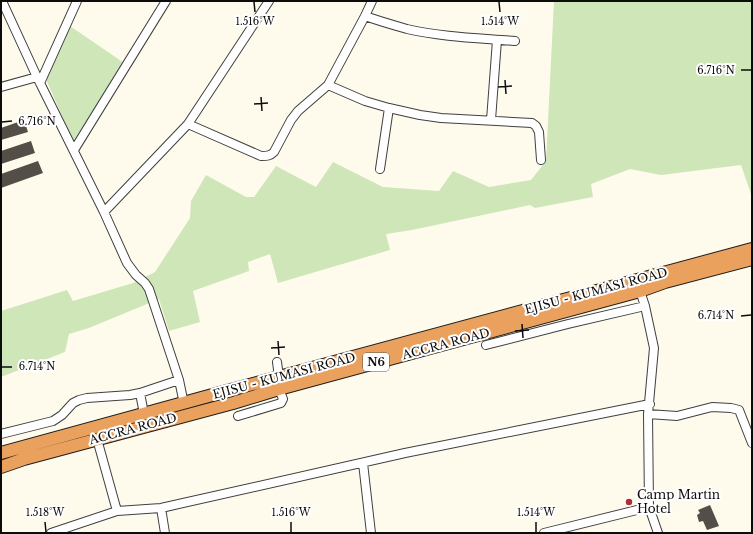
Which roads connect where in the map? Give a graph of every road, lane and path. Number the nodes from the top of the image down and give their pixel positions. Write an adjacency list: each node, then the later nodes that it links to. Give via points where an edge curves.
1 (2, 1): 9 (street)
2 (77, 1): 9 (street)
3 (166, 1): 15 (street)
4 (269, 1): 14 (street)
5 (372, 1): 6 (street)
6 (366, 16): 7 (street, via 408,29); 10 (street)
7 (497, 40): 8 (street); 13 (street)
8 (515, 41)
9 (38, 80): 11 (street); 15 (street)
10 (328, 85): 12 (street); 14 (street, via 298,111 271,156 262,156)
11 (1, 87)
12 (389, 108): 13 (street, via 441,118); 17 (street)
13 (491, 120): 16 (street, via 532,123 536,126 539,132)
14 (188, 124): 18 (street)
15 (74, 150): 18 (street)
16 (541, 160)
17 (380, 169)
18 (104, 212): 25 (street, via 127,263 149,289)
19 (752, 249): 26 (highway, EJISU - KUMASI ROAD / N6)
20 (752, 259): 21 (highway, ACCRA ROAD / N6)
21 (640, 291): 22 (street); 26 (highway, ACCRA ROAD / N6)
22 (645, 306): 23 (street); 29 (street, via 654,348)
23 (486, 345)
24 (276, 362): 26 (street)
25 (179, 380): 27 (street); 28 (street)
26 (279, 383): 28 (highway, EJISU - KUMASI ROAD / N6); 32 (street, via 283,399 281,403); 34 (highway, ACCRA ROAD / N6, via 233,403)
27 (140, 393): 30 (street); 33 (street, via 79,400 53,421)
28 (184, 404): 30 (highway, EJISU - KUMASI ROAD / N6)
29 (650, 404): 31 (street); 37 (street)
30 (144, 414): 36 (highway, EJISU - KUMASI ROAD / N6)
31 (648, 414): 35 (street, via 677,416 712,407 739,410); 39 (street)
32 (238, 416)
33 (1, 434)
34 (97, 439): 38 (highway, ACCRA ROAD / N6); 41 (street)
35 (752, 443)
36 (1, 453)
37 (363, 463): 40 (street); 44 (street)
38 (1, 467)
39 (649, 507): 45 (street); 46 (street)
40 (161, 508): 41 (street); 43 (street)
41 (117, 511): 42 (street)
42 (51, 533)
43 (165, 533)
44 (371, 533)
45 (544, 533)
46 (658, 533)

